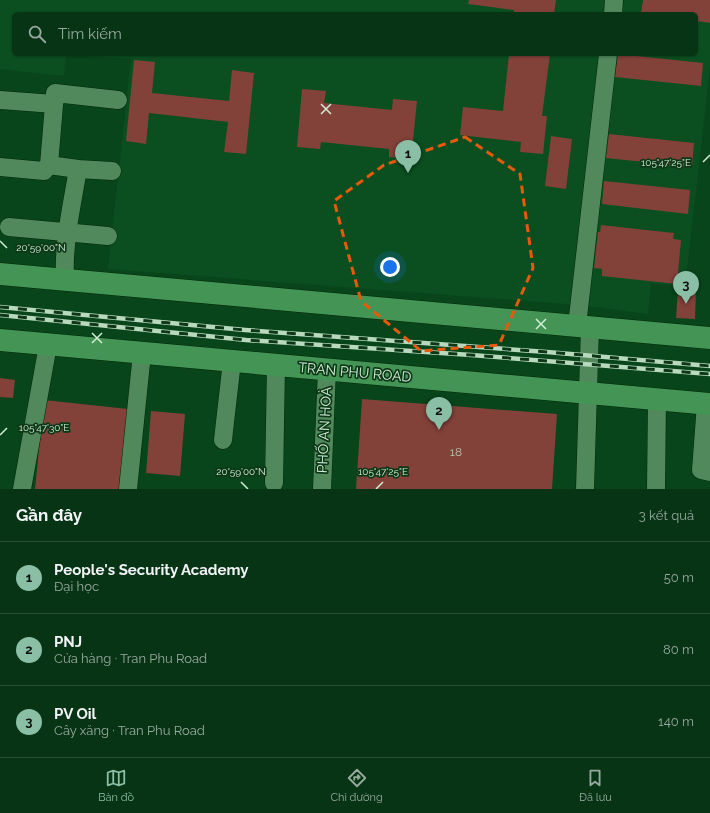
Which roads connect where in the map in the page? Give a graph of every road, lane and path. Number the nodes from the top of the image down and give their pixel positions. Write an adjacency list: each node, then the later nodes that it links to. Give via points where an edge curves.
1 (614, 0): 2 (street)
2 (613, 12)
3 (608, 56): 16 (street)
4 (55, 99): 5 (street); 6 (street); 7 (street)
5 (0, 100)
6 (118, 100)
7 (49, 166): 8 (street, via 44,172); 9 (street)
8 (0, 167)
9 (78, 168): 10 (street); 12 (street)
10 (112, 171)
11 (9, 227): 12 (street)
12 (68, 233): 13 (street); 15 (street)
13 (108, 236)
14 (0, 274): 15 (highway)
15 (65, 280): 16 (highway)
16 (584, 327): 17 (highway); 24 (street)
17 (709, 334)
18 (0, 340): 19 (highway, TRAN PHU ROAD)
19 (48, 345): 20 (highway, TRAN PHU ROAD); 30 (street)
20 (142, 353): 21 (highway, TRAN PHU ROAD); 31 (street)
21 (232, 361): 22 (highway, TRAN PHU ROAD); 27 (street)
22 (276, 365): 23 (highway, TRAN PHU ROAD); 29 (street)
23 (327, 370): 24 (highway, TRAN PHU ROAD); 32 (street, PHỐ AN HOÀ)
24 (589, 394): 25 (highway, TRAN PHU ROAD); 33 (street)
25 (657, 400): 26 (highway, TRAN PHU ROAD); 34 (street)
26 (708, 404): 28 (street, via 701,470)
27 (223, 440)
28 (710, 472)
29 (274, 483)
30 (22, 489)
31 (128, 489)
32 (322, 489)
33 (586, 489)
34 (656, 489)

